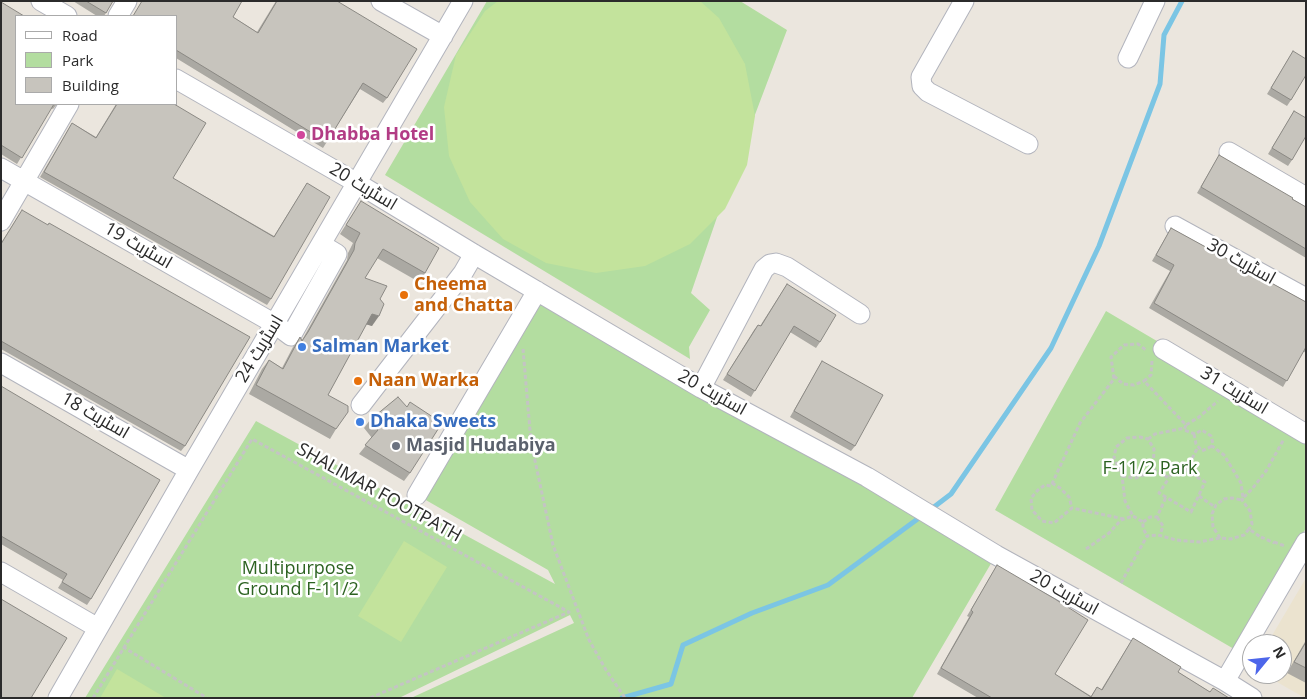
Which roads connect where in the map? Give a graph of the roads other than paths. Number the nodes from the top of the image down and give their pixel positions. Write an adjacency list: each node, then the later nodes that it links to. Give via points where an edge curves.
1 (41, 1): 7 (street)
2 (127, 1): 8 (street)
3 (381, 1): 9 (street)
4 (463, 1): 9 (street, اسٹریٹ 24)
5 (964, 1): 13 (street, via 922,77 922,86)
6 (1155, 1): 10 (street)
7 (66, 15)
8 (119, 15)
9 (443, 36): 17 (street, اسٹریٹ 24)
10 (1128, 58)
11 (178, 80): 17 (street, اسٹریٹ 20)
12 (68, 105): 16 (street)
13 (1028, 144)
14 (1229, 152): 18 (street)
15 (1, 168): 16 (street, اسٹریٹ 19)
16 (25, 181): 19 (street); 25 (street, اسٹریٹ 19)
17 (358, 183): 21 (street, اسٹریٹ 20); 25 (street, اسٹریٹ 24)
18 (1306, 197)
19 (1, 221)
20 (1175, 226): 23 (street, اسٹریٹ 30)
21 (474, 254): 22 (street, اسٹریٹ 20); 29 (street)
22 (537, 291): 28 (street, اسٹریٹ 20); 32 (street)
23 (1306, 298)
24 (860, 314): 28 (street, via 787,267 770,264 764,269)
25 (275, 324): 31 (street, اسٹریٹ 24)
26 (1155, 354): 30 (street, اسٹریٹ 31, via 1228,388)
27 (1, 363): 31 (street, اسٹریٹ 18)
28 (701, 388): 36 (street, اسٹریٹ 20, via 867,477 1004,560)
29 (361, 405)
30 (1306, 434)
31 (189, 470): 35 (street, اسٹریٹ 24)
32 (417, 495)
33 (1306, 542): 36 (street)
34 (1, 572): 35 (street)
35 (98, 628): 37 (street, اسٹریٹ 24)
36 (1225, 681): 38 (street, اسٹریٹ 20)
37 (58, 698)
38 (1252, 698)

